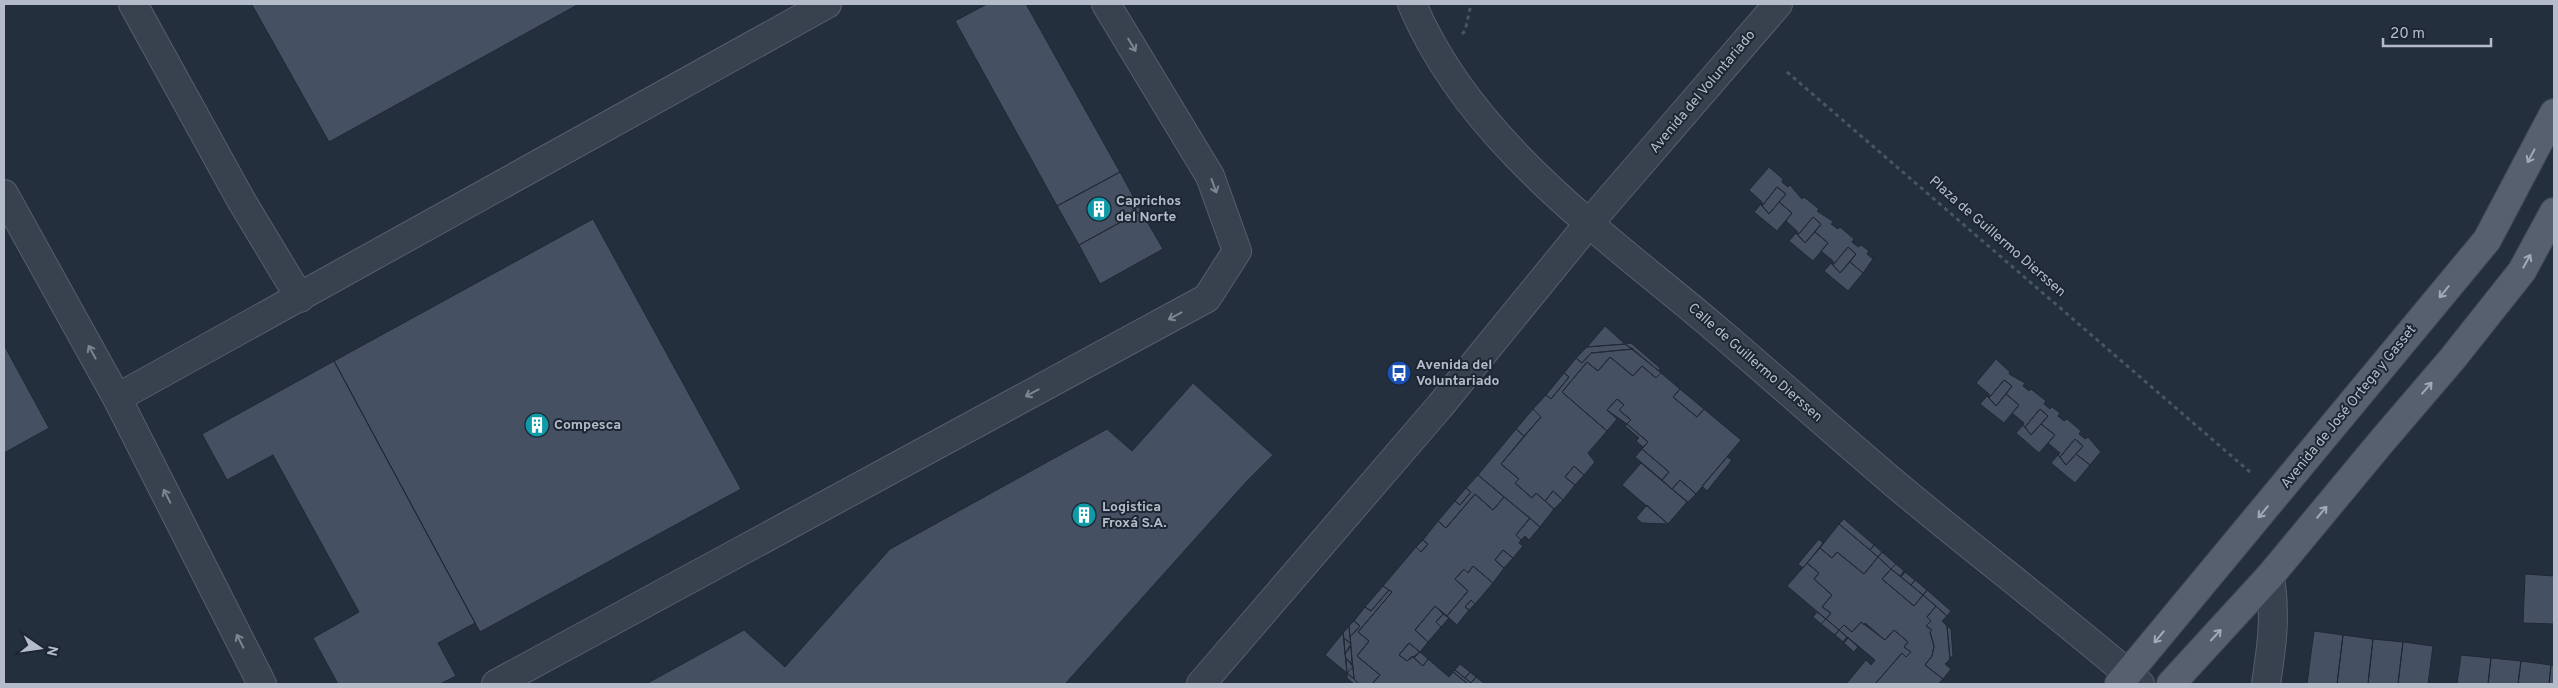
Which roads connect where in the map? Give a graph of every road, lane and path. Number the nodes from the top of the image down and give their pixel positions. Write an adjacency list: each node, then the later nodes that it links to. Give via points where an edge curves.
1 (133, 4): 11 (street, via 241,200)
2 (827, 4): 11 (street)
3 (1106, 4): 18 (street, one-way to 18, via 1210,176 1238,251 1207,298)
4 (1412, 4): 10 (street, Calle de Guillermo Dierssen, via 1439,58 1510,150)
5 (1778, 4): 10 (street, Avenida del Voluntariado)
6 (1787, 72): 13 (path, Plaza de Guillermo Dierssen)
7 (2554, 113): 16 (main road, Avenida de José Ortega y Gasset, one-way to 16, via 2487,240)
8 (4, 194): 12 (street, one-way to 8)
9 (2554, 212): 14 (main road, one-way to 9, via 2522,271)
10 (1590, 222): 15 (street, Avenida del Voluntariado); 16 (street, Calle de Guillermo Dierssen)
11 (300, 298): 12 (street)
12 (117, 398): 17 (street, one-way to 12)
13 (2250, 472)
14 (2270, 576): 19 (main road, one-way to 14); 20 (street, via 2274,630)
15 (1214, 680)
16 (2129, 681)
17 (262, 684)
18 (496, 684)
19 (2171, 684)
20 (2266, 684)

